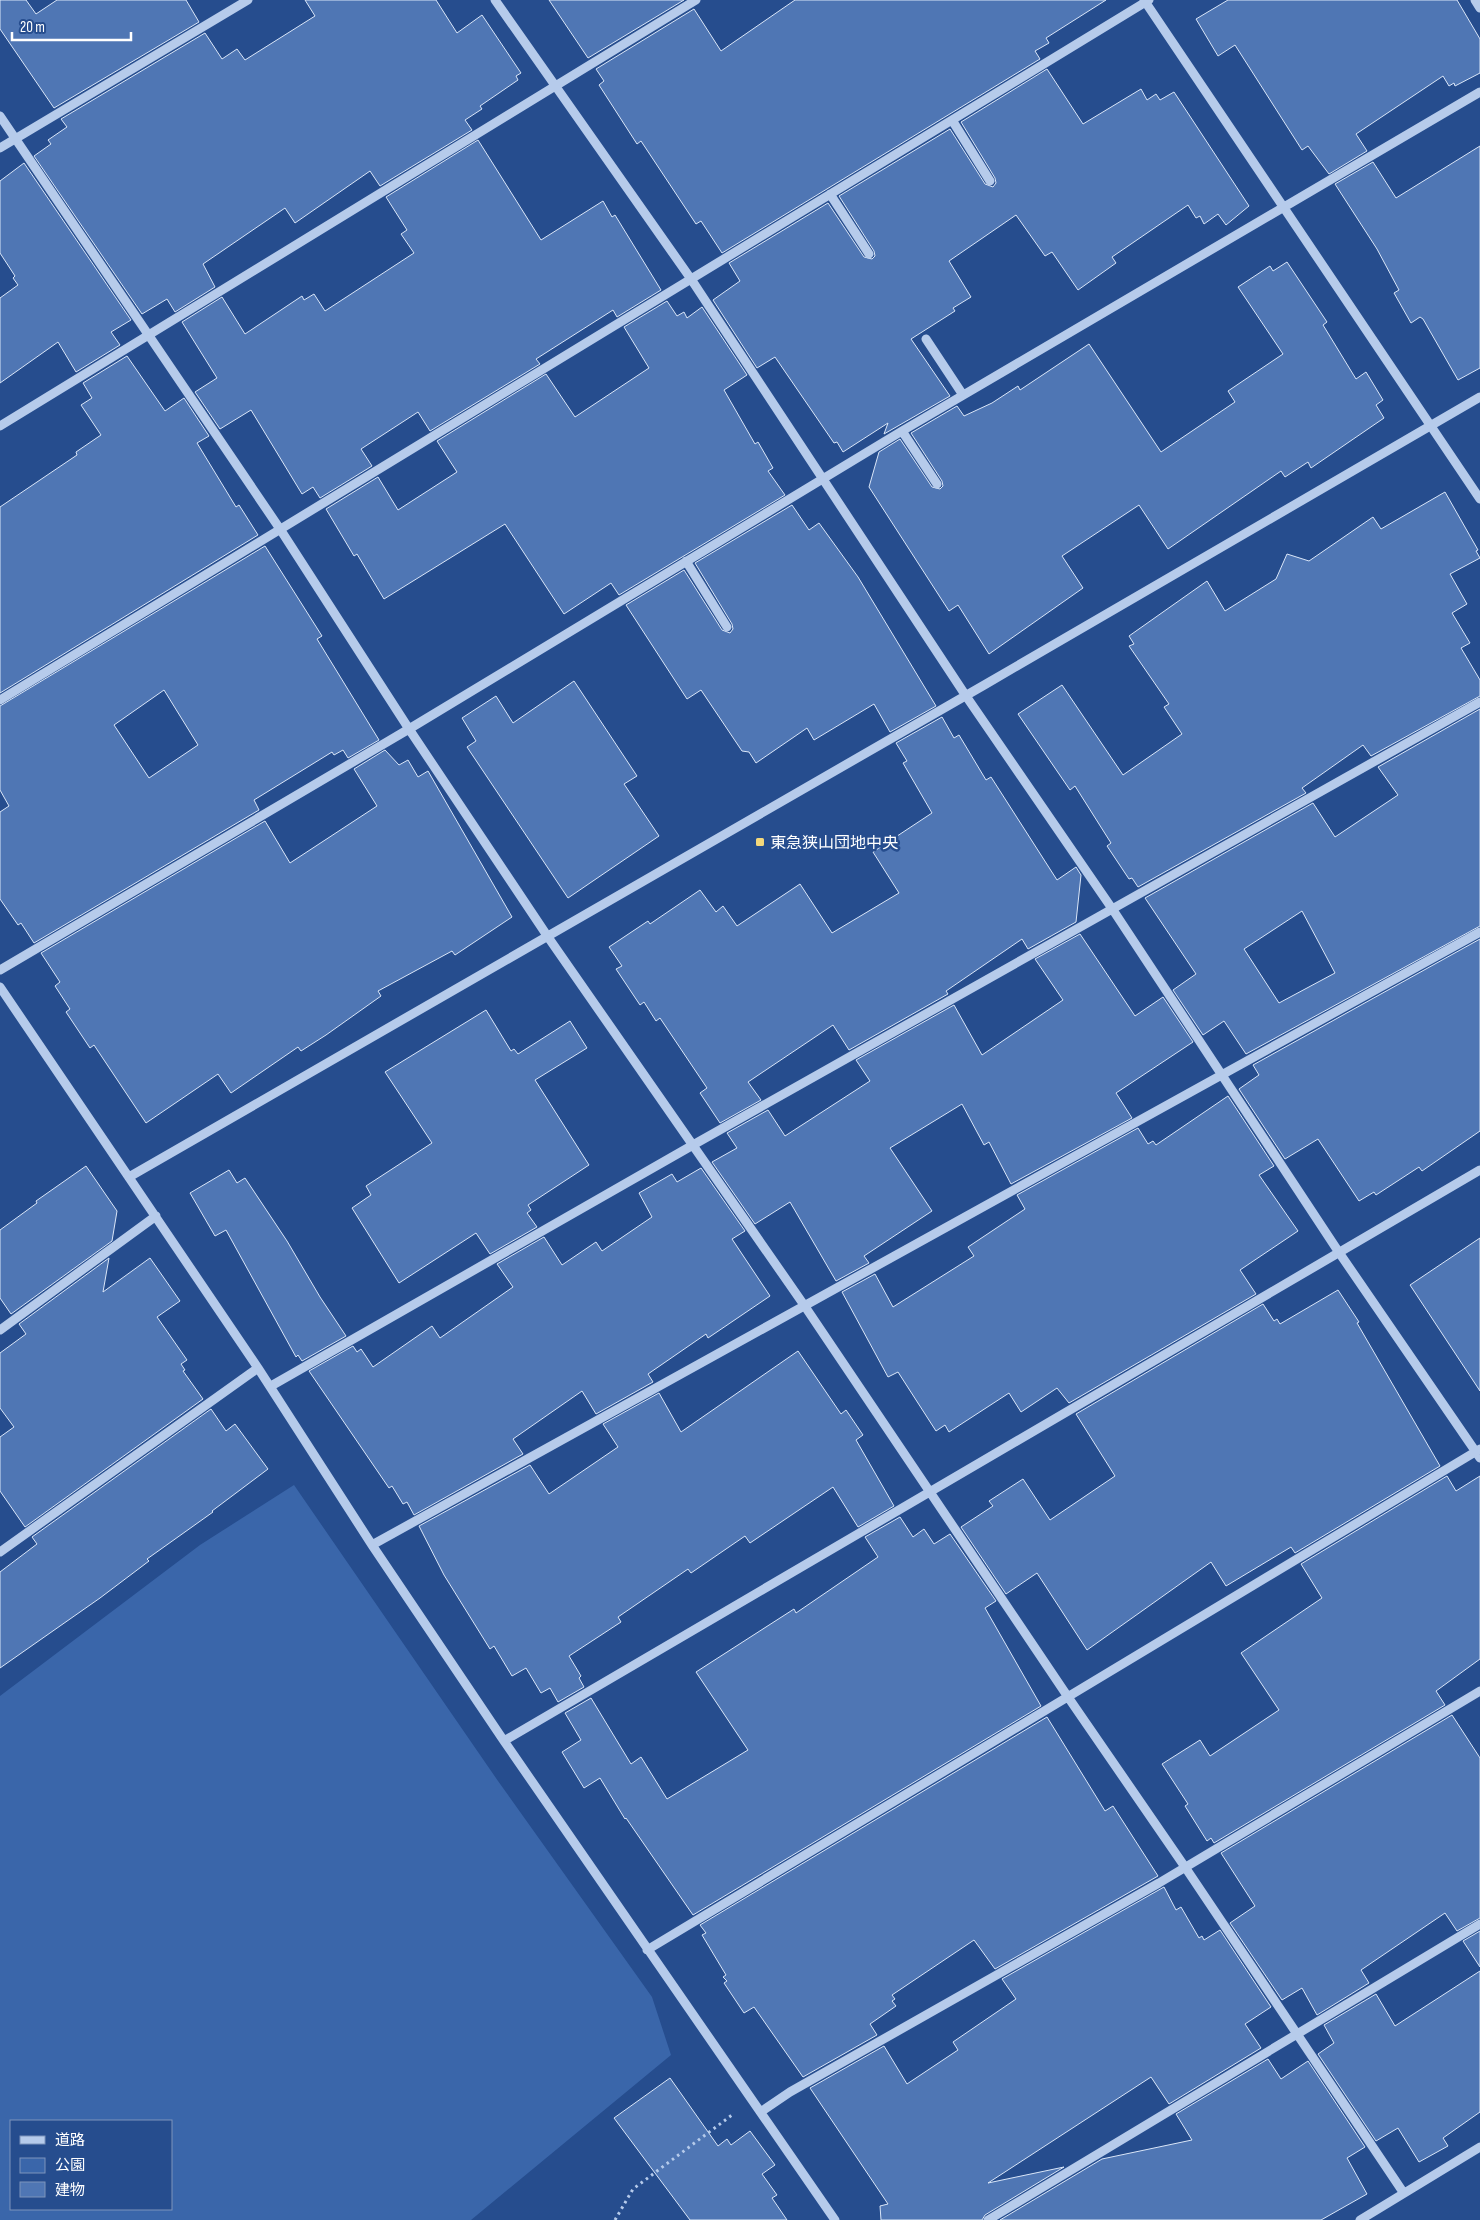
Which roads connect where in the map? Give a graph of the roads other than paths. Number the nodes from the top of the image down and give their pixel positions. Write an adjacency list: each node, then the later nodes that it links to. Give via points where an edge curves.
1 (248, 0): 11 (street)
2 (495, 0): 7 (street)
3 (696, 0): 7 (street)
4 (1475, 0): 6 (street)
5 (1146, 1): 10 (street); 15 (street)
6 (1480, 8)
7 (554, 87): 17 (street); 18 (street)
8 (1480, 92): 15 (street)
9 (0, 116): 11 (street)
10 (952, 120): 13 (street); 14 (street)
11 (16, 139): 12 (street); 18 (street)
12 (0, 148)
13 (990, 182)
14 (830, 194): 16 (street); 17 (street)
15 (1284, 207): 20 (street); 23 (street)
16 (869, 254)
17 (690, 279): 25 (street); 28 (street)
18 (148, 334): 22 (street); 28 (street)
19 (926, 339): 20 (street)
20 (963, 396): 24 (street)
21 (1480, 397): 23 (street)
22 (0, 426)
23 (1431, 426): 27 (street); 31 (street)
24 (902, 431): 25 (street); 26 (street)
25 (823, 478): 29 (street); 31 (street)
26 (937, 484)
27 (1480, 498)
28 (280, 529): 32 (street); 34 (street)
29 (686, 561): 30 (street); 34 (street)
30 (727, 627)
31 (966, 696): 35 (street); 37 (street)
32 (0, 700)
33 (1480, 702): 35 (street)
34 (409, 729): 37 (street); 38 (street)
35 (1113, 910): 40 (street); 41 (street)
36 (1480, 932): 40 (street)
37 (548, 937): 41 (street); 43 (street)
38 (0, 970)
39 (0, 988): 43 (street)
40 (1222, 1076): 45 (street); 46 (street)
41 (693, 1144): 46 (street); 49 (street)
42 (1480, 1170): 45 (street)
43 (129, 1177): 44 (street)
44 (156, 1216): 47 (street); 48 (street)
45 (1338, 1251): 50 (street); 51 (street)
46 (804, 1304): 51 (street); 52 (street)
47 (0, 1330)
48 (258, 1368): 49 (street); 53 (street)
49 (271, 1386): 52 (street)
50 (1479, 1453): 55 (street)
51 (931, 1492): 55 (street); 56 (street)
52 (372, 1545): 56 (street)
53 (0, 1552)
54 (1480, 1691): 57 (street)
55 (1068, 1697): 57 (street); 59 (street)
56 (504, 1741): 59 (street)
57 (1185, 1867): 60 (street); 61 (street)
58 (1480, 1924): 60 (street)
59 (647, 1950): 61 (street)
60 (1296, 2033): 63 (street); 65 (street)
61 (762, 2111): 64 (street)
62 (1480, 2146): 63 (street)
63 (1403, 2192): 66 (street)
64 (835, 2220)
65 (988, 2220)
66 (1360, 2220)

